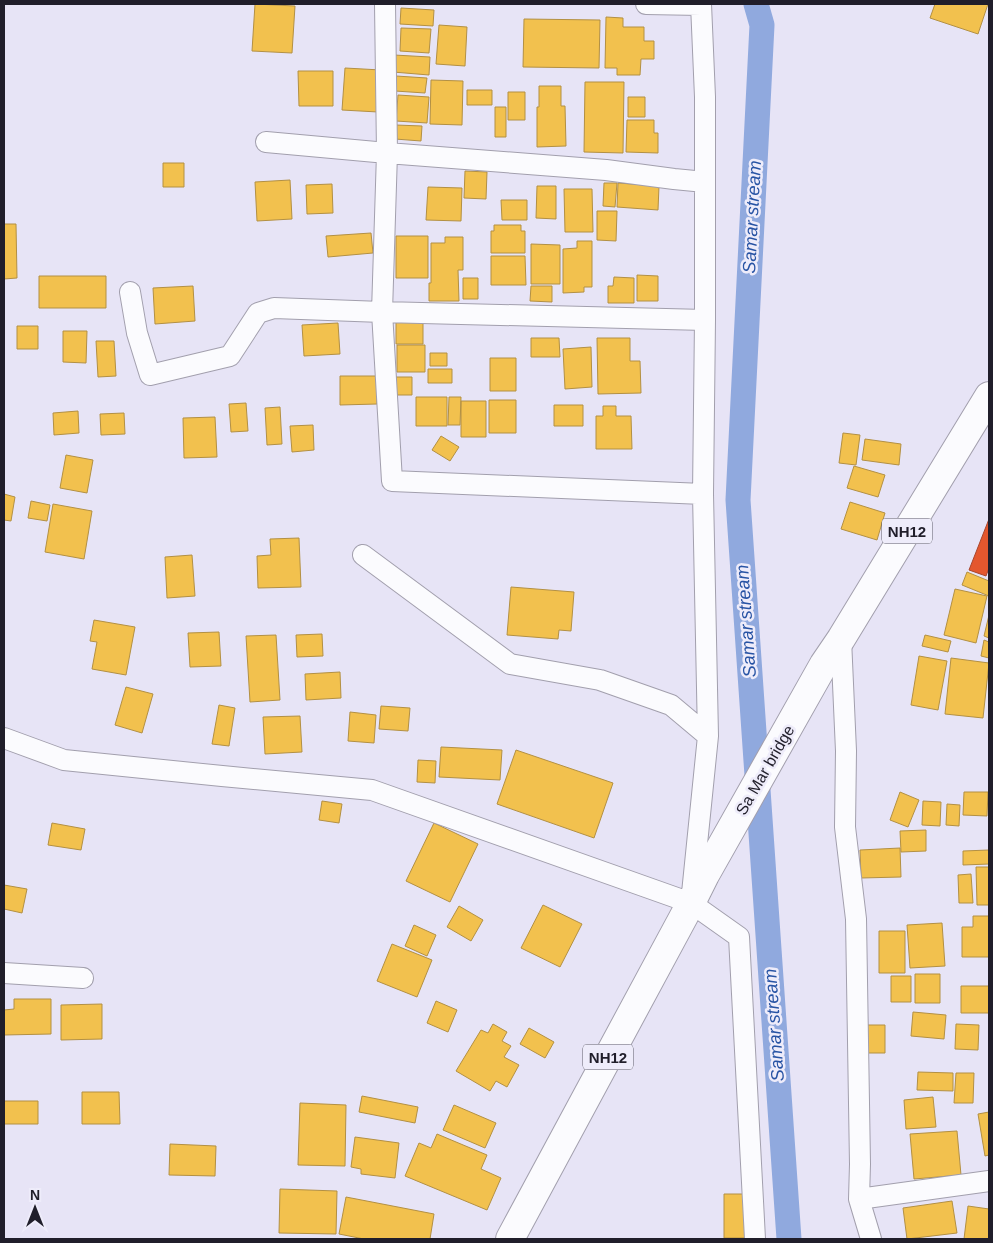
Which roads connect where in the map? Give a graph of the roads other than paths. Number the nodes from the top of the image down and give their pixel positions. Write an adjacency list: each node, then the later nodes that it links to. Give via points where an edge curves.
1 (385, 4): 5 (street)
2 (646, 4): 3 (street)
3 (701, 5): 6 (street)
4 (266, 142): 5 (street)
5 (387, 154): 6 (street, via 606,170); 8 (street)
6 (705, 182): 9 (street)
7 (130, 292): 8 (street, via 137,333 150,375 230,356 258,313 274,308)
8 (382, 312): 9 (street); 11 (street, via 392,481)
9 (705, 320): 11 (street)
10 (989, 396): 13 (highway, NH12)
11 (703, 494): 14 (street)
12 (363, 555): 14 (street, via 510,664 600,680 671,705)
13 (841, 639): 16 (highway, Sa Mar bridge / NH12); 20 (street, via 846,751 845,827 856,919)
14 (708, 736): 16 (street)
15 (4, 738): 16 (street, via 64,760 372,790)
16 (691, 903): 21 (highway, NH12); 22 (street, via 739,937)
17 (4, 973): 18 (street)
18 (83, 978)
19 (989, 1181): 20 (street)
20 (859, 1198): 23 (street)
21 (510, 1239)
22 (754, 1239)
23 (871, 1239)

